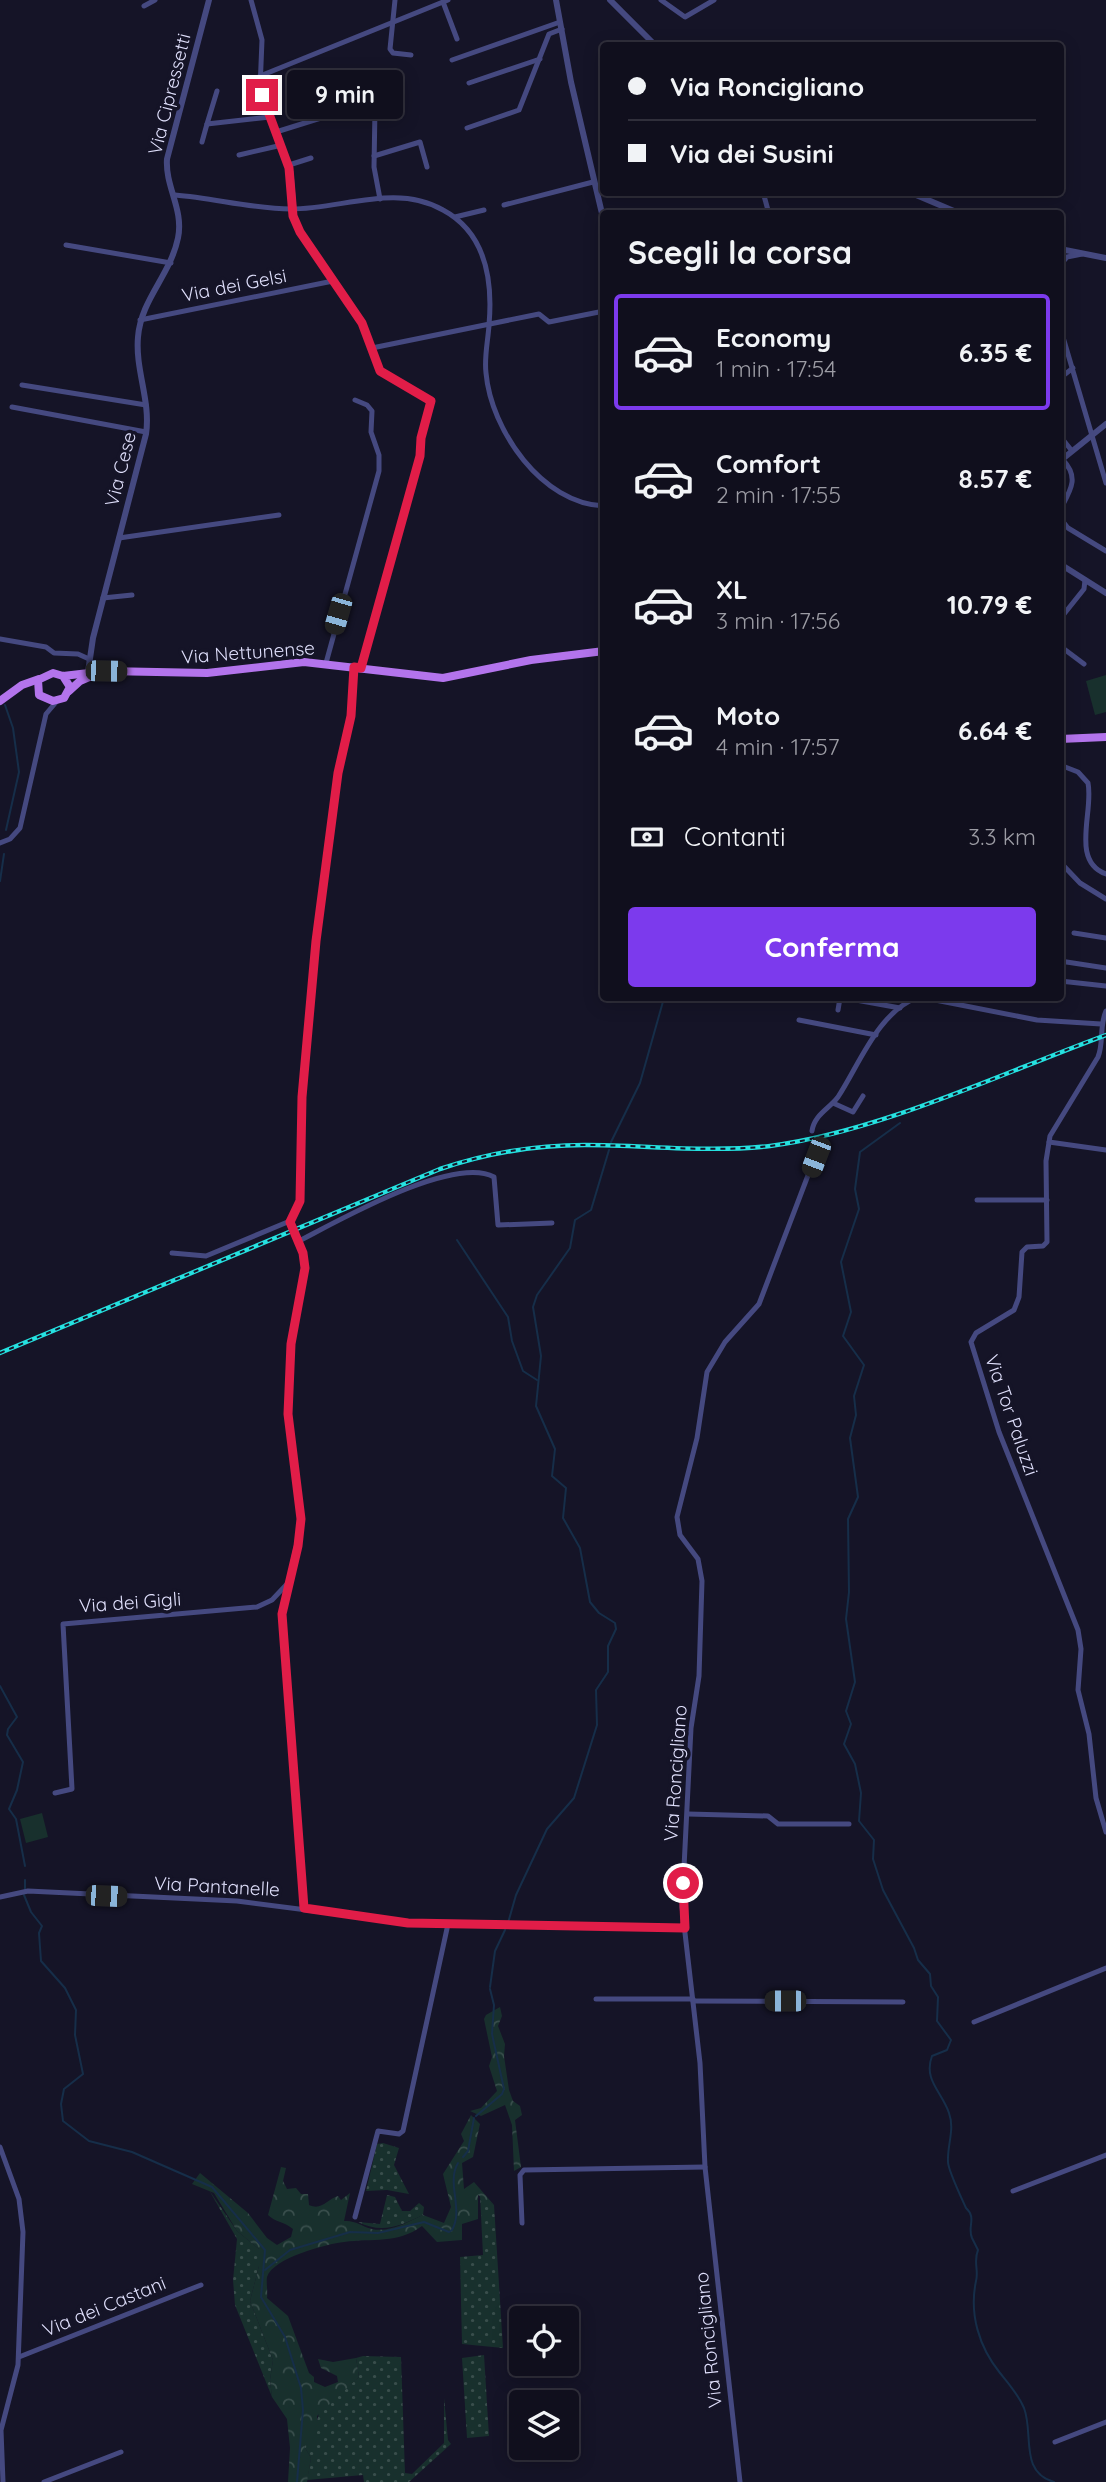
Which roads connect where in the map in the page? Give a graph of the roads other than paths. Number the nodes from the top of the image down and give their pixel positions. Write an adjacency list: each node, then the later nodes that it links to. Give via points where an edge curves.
1 (155, 0): 10 (street)
2 (209, 0): 35 (street, Via Cipressetti, via 167,159)
3 (251, 0): 18 (street)
4 (395, 0): 11 (street)
5 (556, 0): 12 (street)
6 (610, 0): 14 (street)
7 (661, 0): 8 (street, via 684,17)
8 (714, 0)
9 (446, 1): 11 (street); 13 (street)
10 (144, 6)
11 (393, 23): 15 (street, via 390,51); 19 (street)
12 (561, 25): 16 (street, via 550,33); 17 (street); 34 (street)
13 (457, 38)
14 (652, 42)
15 (411, 55)
16 (540, 59): 21 (street); 25 (street, via 519,110)
17 (452, 60)
18 (263, 66): 19 (street); 20 (street)
19 (280, 66): 20 (street)
20 (260, 76): 23 (street)
21 (469, 83)
22 (216, 92): 24 (street)
23 (270, 117): 24 (street); 26 (street)
24 (207, 124): 27 (street)
25 (467, 128)
26 (276, 132): 28 (street); 30 (street, via 370,101 375,108)
27 (202, 142)
28 (282, 145): 29 (street); 32 (street)
29 (239, 155)
30 (374, 156): 33 (street, via 420,142); 37 (street)
31 (311, 158): 32 (street)
32 (289, 165): 39 (street)
33 (427, 167)
34 (593, 183): 38 (street); 41 (street)
35 (175, 195): 39 (street); 49 (street, Via Cese, via 180,226)
36 (918, 196): 42 (street)
37 (380, 199): 39 (street); 43 (street, via 414,198)
38 (503, 205)
39 (294, 209): 50 (street, via 300,232)
40 (484, 210): 43 (street)
41 (601, 210)
42 (952, 210)
43 (454, 217): 53 (street, via 487,263)
44 (66, 245): 49 (street)
45 (1064, 250): 46 (street)
46 (1082, 254): 47 (street); 48 (street)
47 (1106, 258)
48 (1064, 261)
49 (171, 263): 52 (street, Via Cese, via 145,303)
50 (333, 281): 52 (street, Via dei Gelsi); 55 (street, via 362,323)
51 (600, 312): 53 (street, via 549,322 540,314)
52 (140, 320): 60 (street, Via Cese, via 138,354)
53 (490, 324): 55 (street); 74 (street, via 485,362 488,387 523,460 560,494)
54 (1064, 340): 56 (street)
55 (372, 348): 91 (street, via 382,373 431,402 420,456)
56 (1073, 368): 57 (street); 62 (street)
57 (1064, 374)
58 (23, 385): 60 (street)
59 (355, 400): 89 (street, via 371,410 379,471)
60 (146, 405): 64 (street, Via Cese)
61 (12, 407): 64 (street)
62 (1086, 415): 63 (street, via 1093,424); 65 (street)
63 (1105, 425): 65 (street)
64 (146, 432): 77 (street, Via Cese)
65 (1091, 435): 67 (street); 69 (street)
66 (1064, 441): 67 (street)
67 (1072, 451): 70 (street)
68 (1106, 452): 69 (street)
69 (1097, 455): 72 (street)
70 (1064, 458)
71 (1064, 463): 73 (street, via 1073,482)
72 (1106, 483)
73 (1064, 501)
74 (600, 505)
75 (279, 515): 77 (street)
76 (1064, 523): 78 (street)
77 (119, 538): 83 (street, Via Cese)
78 (1106, 551)
79 (1064, 567): 80 (street)
80 (1085, 580): 81 (street); 84 (street, via 1084,589)
81 (1106, 593)
82 (132, 595): 83 (street)
83 (103, 598): 88 (street, Via Cese)
84 (1064, 613)
85 (0, 639): 88 (street)
86 (1064, 649): 90 (street)
87 (600, 651): 91 (main road, Via Nettunense, via 531,660 449,678)
88 (89, 659): 93 (street, Via Cese)
89 (326, 663): 91 (main road, Via Nettunense); 92 (main road, Via Nettunense, via 206,673)
90 (1084, 664)
91 (357, 668): 134 (street, via 316,941 302,1097 300,1201)
92 (102, 671): 93 (main road, Via Nettunense); 97 (main road)
93 (88, 673): 94 (main road, Via Nettunense)
94 (63, 676): 95 (main road, Via Nettunense, via 53,673); 97 (main road)
95 (39, 678): 96 (main road, Via Nettunense); 98 (main road, via 36,686)
96 (17, 688): 98 (main road); 99 (main road, Via Nettunense)
97 (69, 691): 100 (main road)
98 (41, 697): 100 (main road); 101 (street)
99 (0, 701)
100 (57, 701): 101 (street)
101 (46, 714): 105 (street, via 20,828)
102 (1106, 737): 103 (main road)
103 (1064, 739)
104 (1064, 766): 107 (street, via 1088,783 1087,855 1094,867)
105 (0, 843)
106 (1064, 867): 108 (street)
107 (1106, 874)
108 (1106, 897)
109 (1074, 933): 110 (street)
110 (1106, 938)
111 (1064, 962): 112 (street)
112 (1106, 968)
113 (1064, 981): 114 (street)
114 (1106, 986)
115 (841, 1001): 120 (street)
116 (859, 1001): 119 (street)
117 (911, 1001): 119 (street)
118 (940, 1001): 123 (street, via 1037,1020)
119 (900, 1008): 124 (street)
120 (838, 1010)
121 (1106, 1011): 123 (street, Via Tor Paluzzi)
122 (799, 1020): 124 (street)
123 (1101, 1024): 128 (street, Via Tor Paluzzi, via 1099,1055)
124 (876, 1035): 126 (street)
125 (863, 1096): 126 (street, via 853,1111)
126 (833, 1103): 127 (street, via 817,1118)
127 (812, 1131)
128 (1049, 1142): 130 (street); 132 (street, Via Tor Paluzzi)
129 (815, 1144): 139 (street, Via Roncigliano, via 816,1157 760,1304 725,1342 707,1372 697,1438 678,1505 679,1532 698,1559 702,1581)
130 (1106, 1150)
131 (977, 1200): 132 (street)
132 (1047, 1200): 141 (street, Via Tor Paluzzi, via 1048,1239 1043,1246 1022,1252 1016,1308 976,1333 971,1342 999,1432 1078,1630 1078,1690)
133 (552, 1223): 135 (street, via 498,1224 495,1178 461,1174 400,1192)
134 (291, 1224): 135 (street, bridge); 136 (street, via 209,1255)
135 (298, 1240): 137 (street, via 304,1277 291,1344 288,1422 301,1519)
136 (172, 1253)
137 (290, 1581): 138 (street, Via dei Gigli, via 257,1607 63,1624 72,1789); 143 (street, via 282,1614)
138 (55, 1793)
139 (688, 1814): 140 (street, via 767,1816 778,1824); 145 (street, Via Roncigliano, via 682,1896)
140 (849, 1824)
141 (1106, 1832)
142 (0, 1898): 143 (street, Via Pantanelle, via 28,1891)
143 (304, 1908): 144 (street, Via Pantanelle, via 384,1921)
144 (448, 1924): 145 (street, Via Pantanelle); 155 (street, via 403,2131 378,2131)
145 (685, 1928): 148 (street, Via Roncigliano)
146 (1106, 1968): 150 (street)
147 (596, 1999): 148 (street)
148 (693, 2000): 149 (street); 153 (street, Via Roncigliano)
149 (903, 2002)
150 (974, 2022)
151 (0, 2147): 158 (street, via 23,2221)
152 (1106, 2155): 154 (street)
153 (705, 2167): 156 (street, via 524,2170 520,2175); 164 (street, Via Roncigliano)
154 (1013, 2191)
155 (355, 2217)
156 (522, 2223)
157 (201, 2284): 158 (street, Via dei Castani)
158 (19, 2357): 162 (street, via 2,2422)
159 (1106, 2421): 160 (street)
160 (1055, 2442)
161 (121, 2452): 163 (street)
162 (3, 2482)
163 (44, 2482)
164 (740, 2482)

